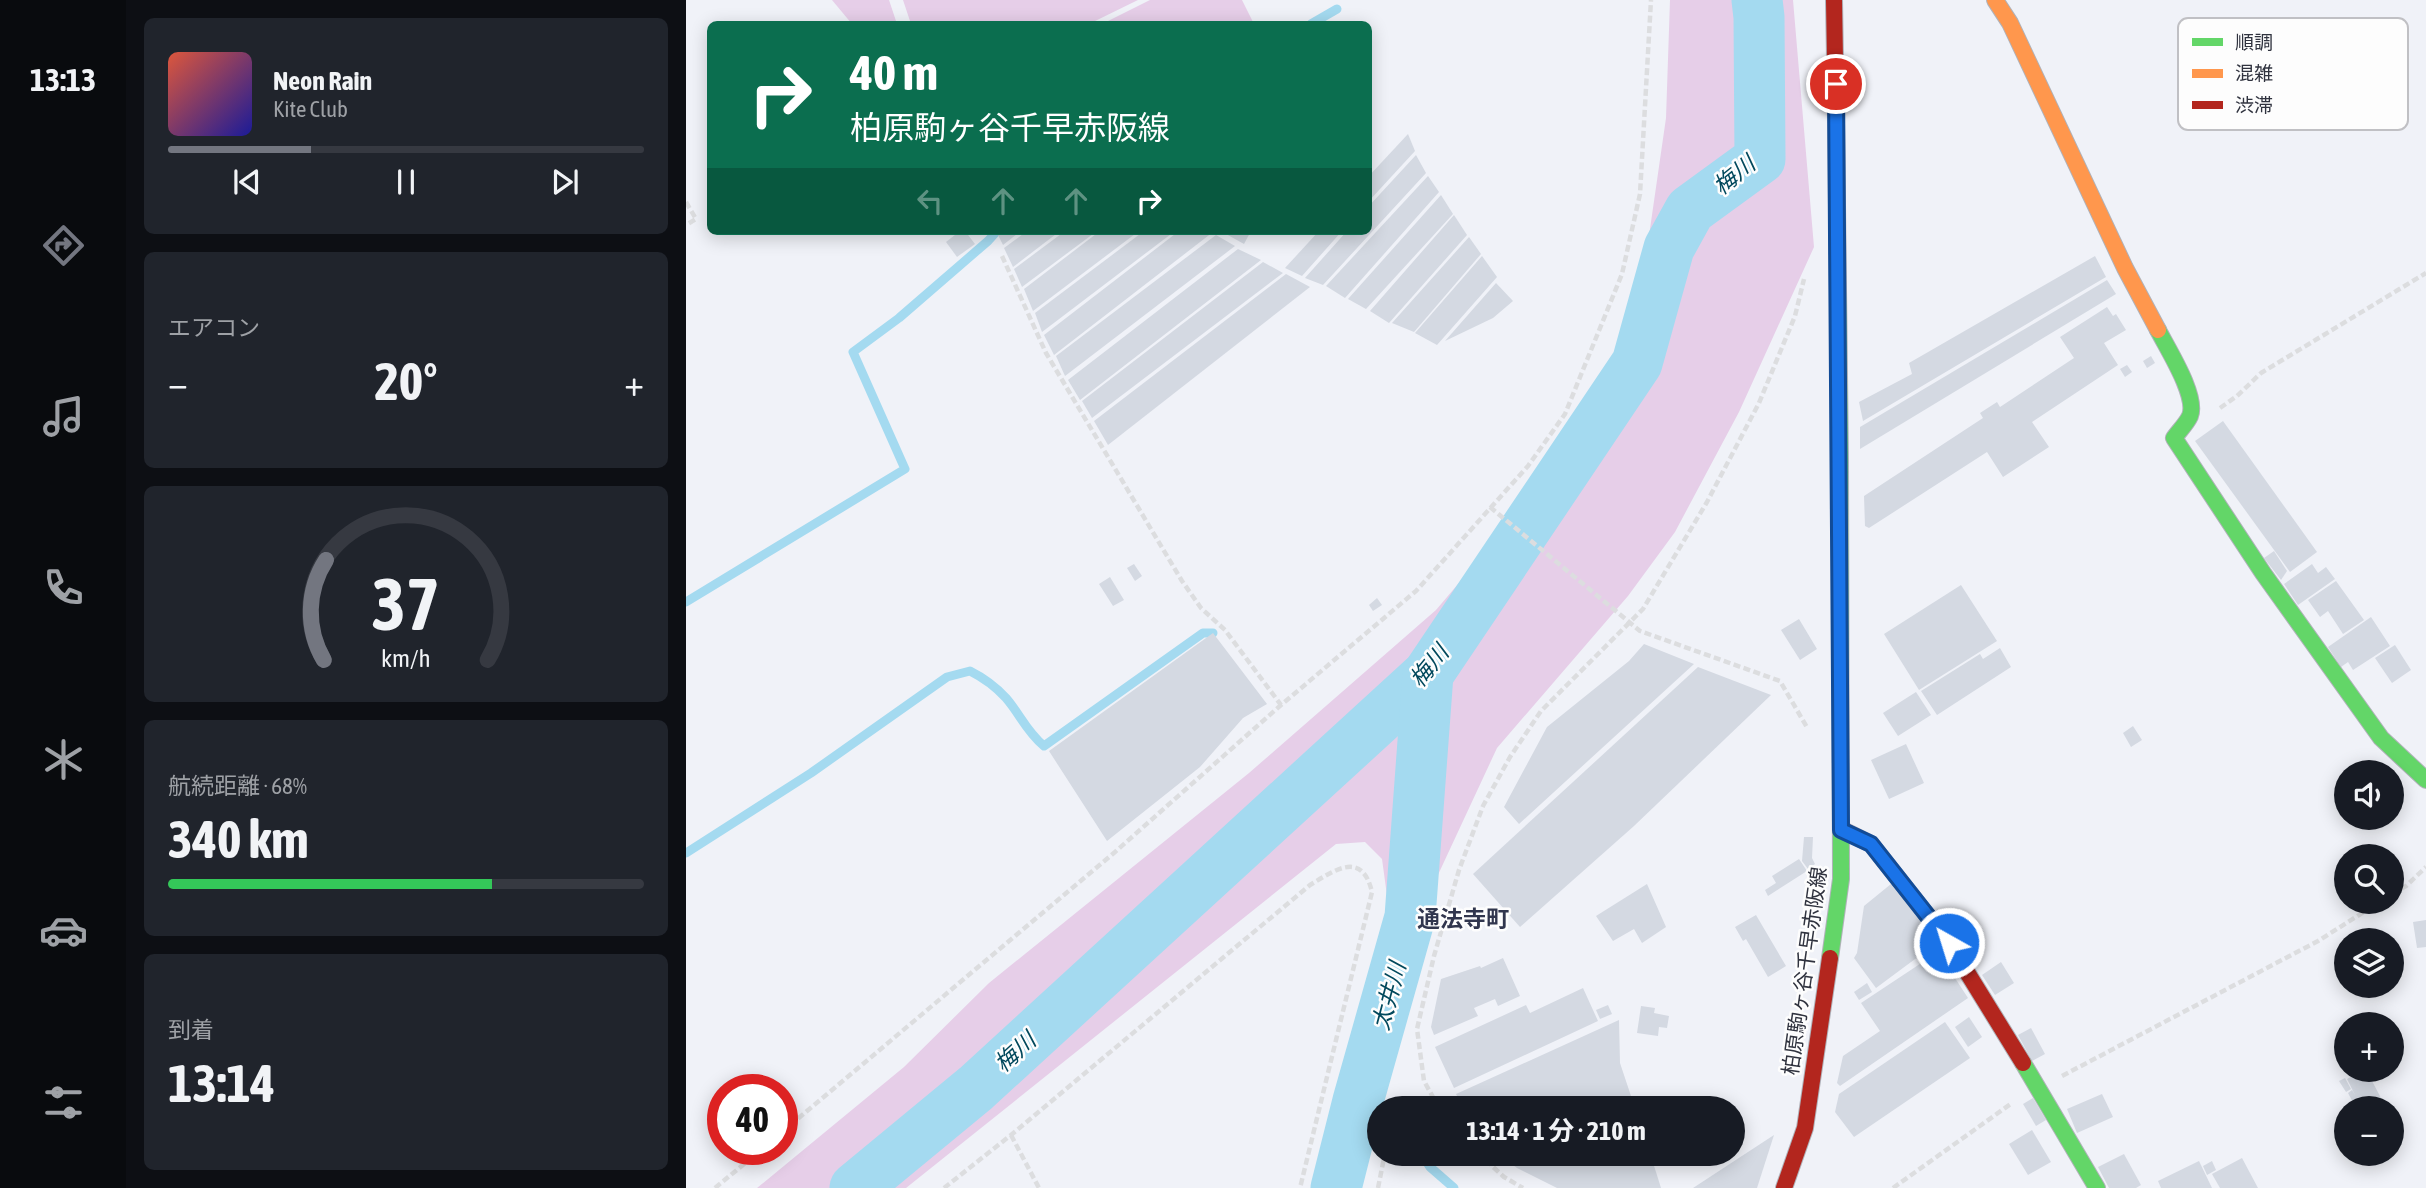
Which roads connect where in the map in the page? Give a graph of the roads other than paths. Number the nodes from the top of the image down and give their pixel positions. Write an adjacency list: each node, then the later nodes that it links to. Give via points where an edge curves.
1 (1834, 0): 4 (street, 柏原駒ヶ谷千早赤阪線)
2 (1995, 0): 3 (street, via 2181,374 2192,405 2190,416 2174,438 2381,738)
3 (2426, 780)
4 (1841, 830): 5 (street, 柏原駒ヶ谷千早赤阪線, via 1841,879 1805,1128); 6 (street, via 1871,844 1949,943)
5 (1784, 1188)
6 (2097, 1188)

